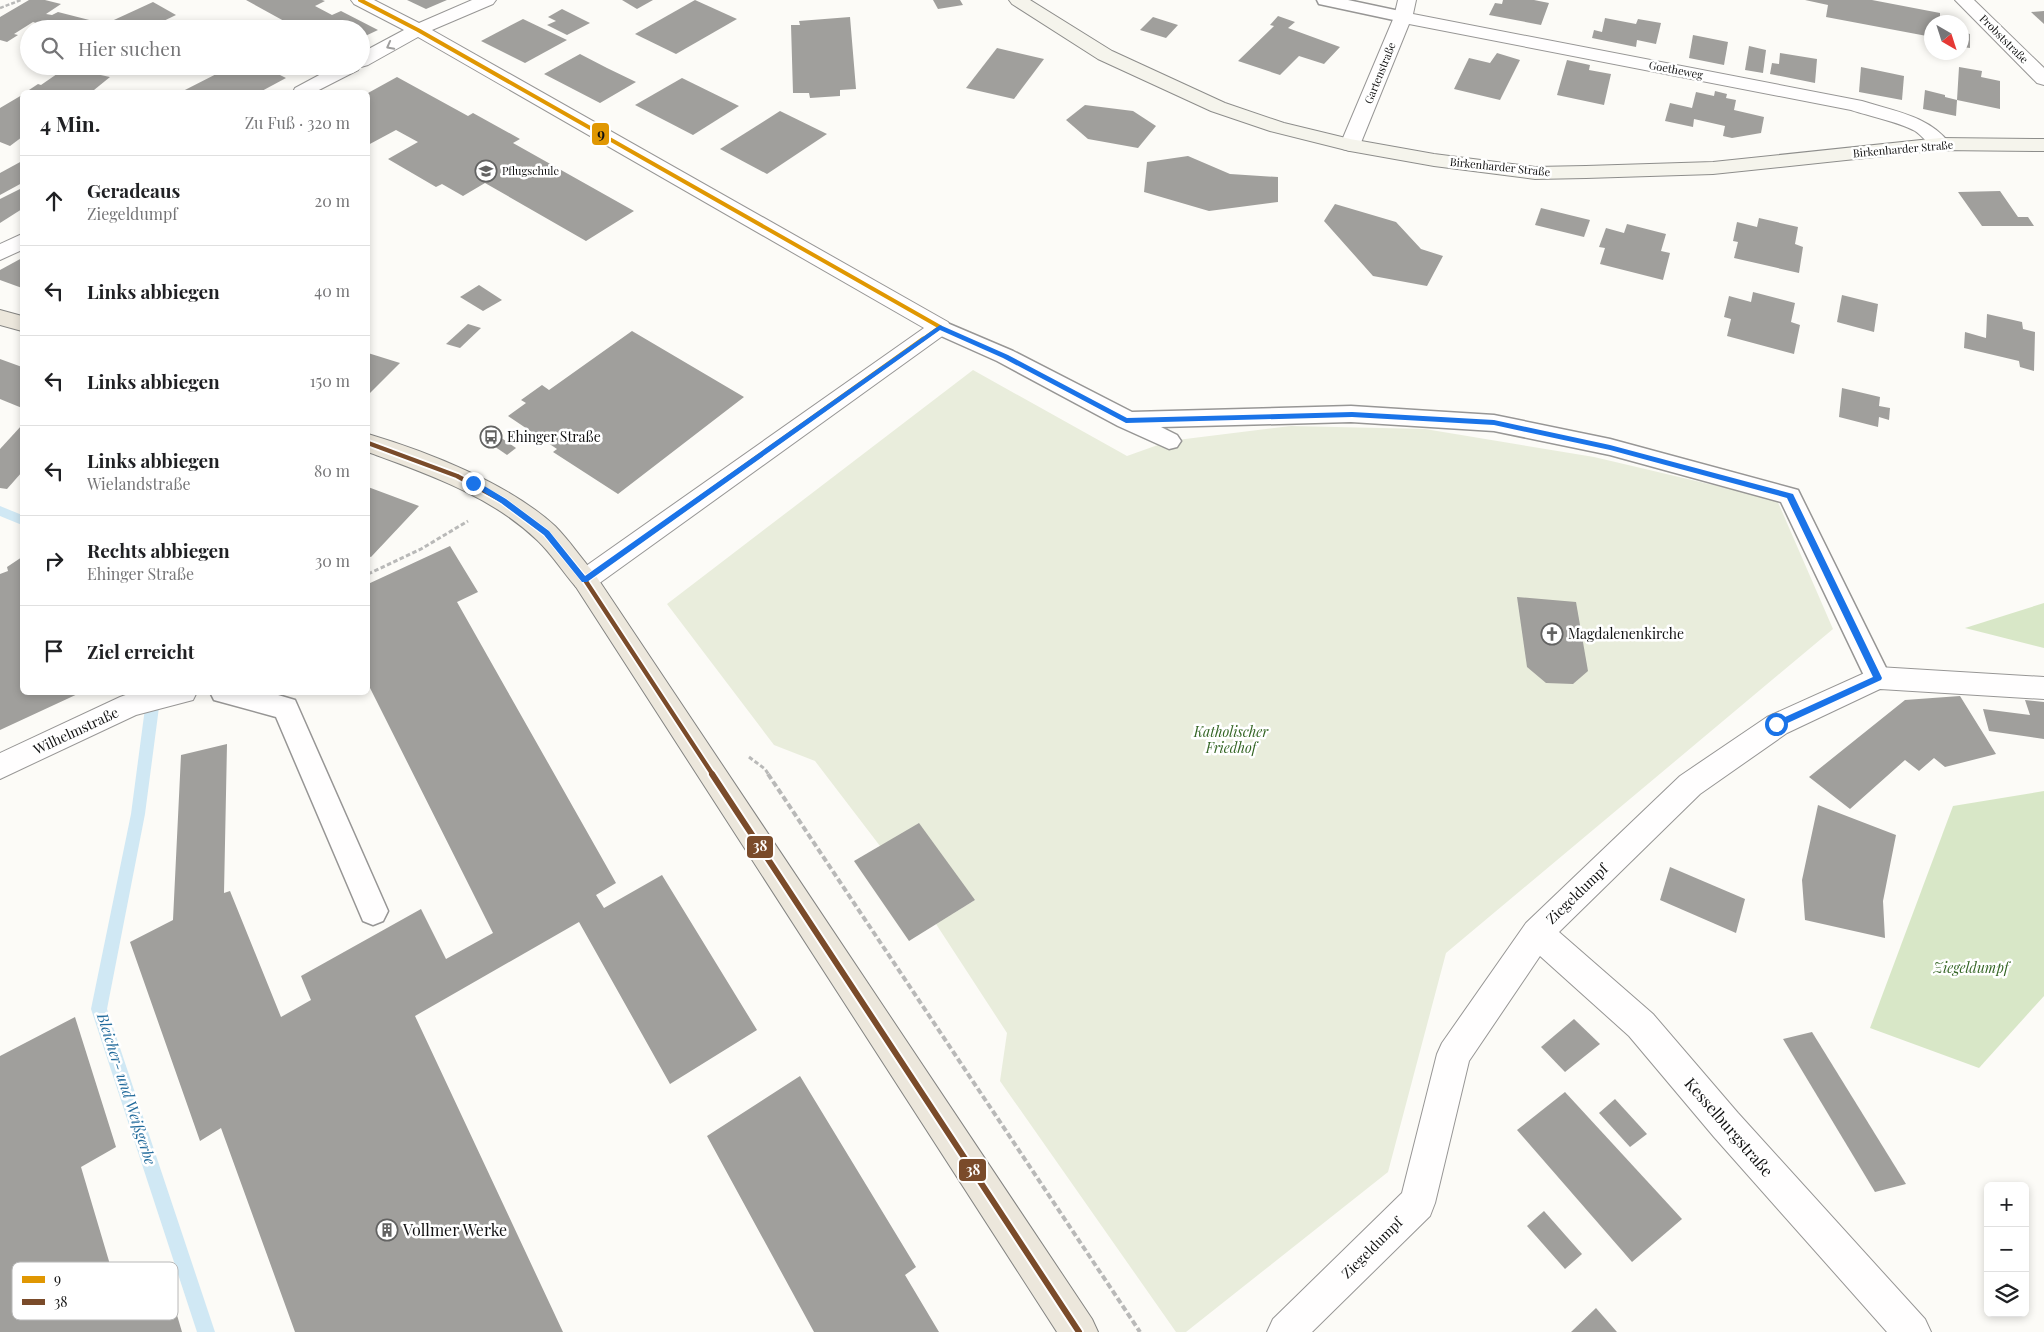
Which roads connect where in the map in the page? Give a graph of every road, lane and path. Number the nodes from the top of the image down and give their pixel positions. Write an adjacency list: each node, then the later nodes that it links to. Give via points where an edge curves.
1 (21, 0): 7 (path)
2 (360, 0): 9 (street)
3 (487, 0): 9 (street)
4 (1018, 0): 15 (main road, Birkenharder Straße, via 1105,55 1218,107 1278,127)
5 (1325, 0): 8 (lane)
6 (1964, 0): 12 (street, Probststraße)
7 (0, 8)
8 (1405, 9): 14 (street, Goetheweg, via 1855,105 1920,126); 15 (street, Gartenstraße)
9 (418, 30): 10 (street, one-way to 10); 21 (street)
10 (370, 56)
11 (334, 75): 13 (street)
12 (2044, 79)
13 (306, 90)
14 (1940, 144): 15 (main road, Birkenharder Straße, via 1713,168 1535,173); 16 (main road, Birkenharder Straße)
15 (1350, 145)
16 (2044, 145)
17 (20, 242): 18 (street)
18 (0, 253)
19 (0, 317): 20 (main road)
20 (20, 323)
21 (940, 327): 22 (lane, via 1005,356); 27 (street)
22 (1126, 420): 23 (lane); 28 (lane, via 1352,414 1494,423 1610,447 1790,496)
23 (1169, 441)
24 (370, 444): 25 (main road, via 450,473)
25 (503, 501): 26 (path, via 421,549); 27 (main road, via 546,533)
26 (370, 573)
27 (585, 580): 36 (main road)
28 (1878, 678): 29 (street, Ziegeldumpf); 35 (street, Ziegeldumpf, via 1776,724 1690,784)
29 (2044, 688)
30 (171, 695): 33 (street, Wilhelmstraße, via 130,705)
31 (235, 695): 34 (lane, via 286,708)
32 (743, 754): 37 (path, via 765,769)
33 (0, 767)
34 (373, 911)
35 (1537, 933): 38 (street, Ziegeldumpf, via 1454,1054 1417,1203); 39 (street, Kesselburgstraße, via 1641,1025)
36 (1078, 1332)
37 (1140, 1332)
38 (1286, 1332)
39 (1912, 1332)

